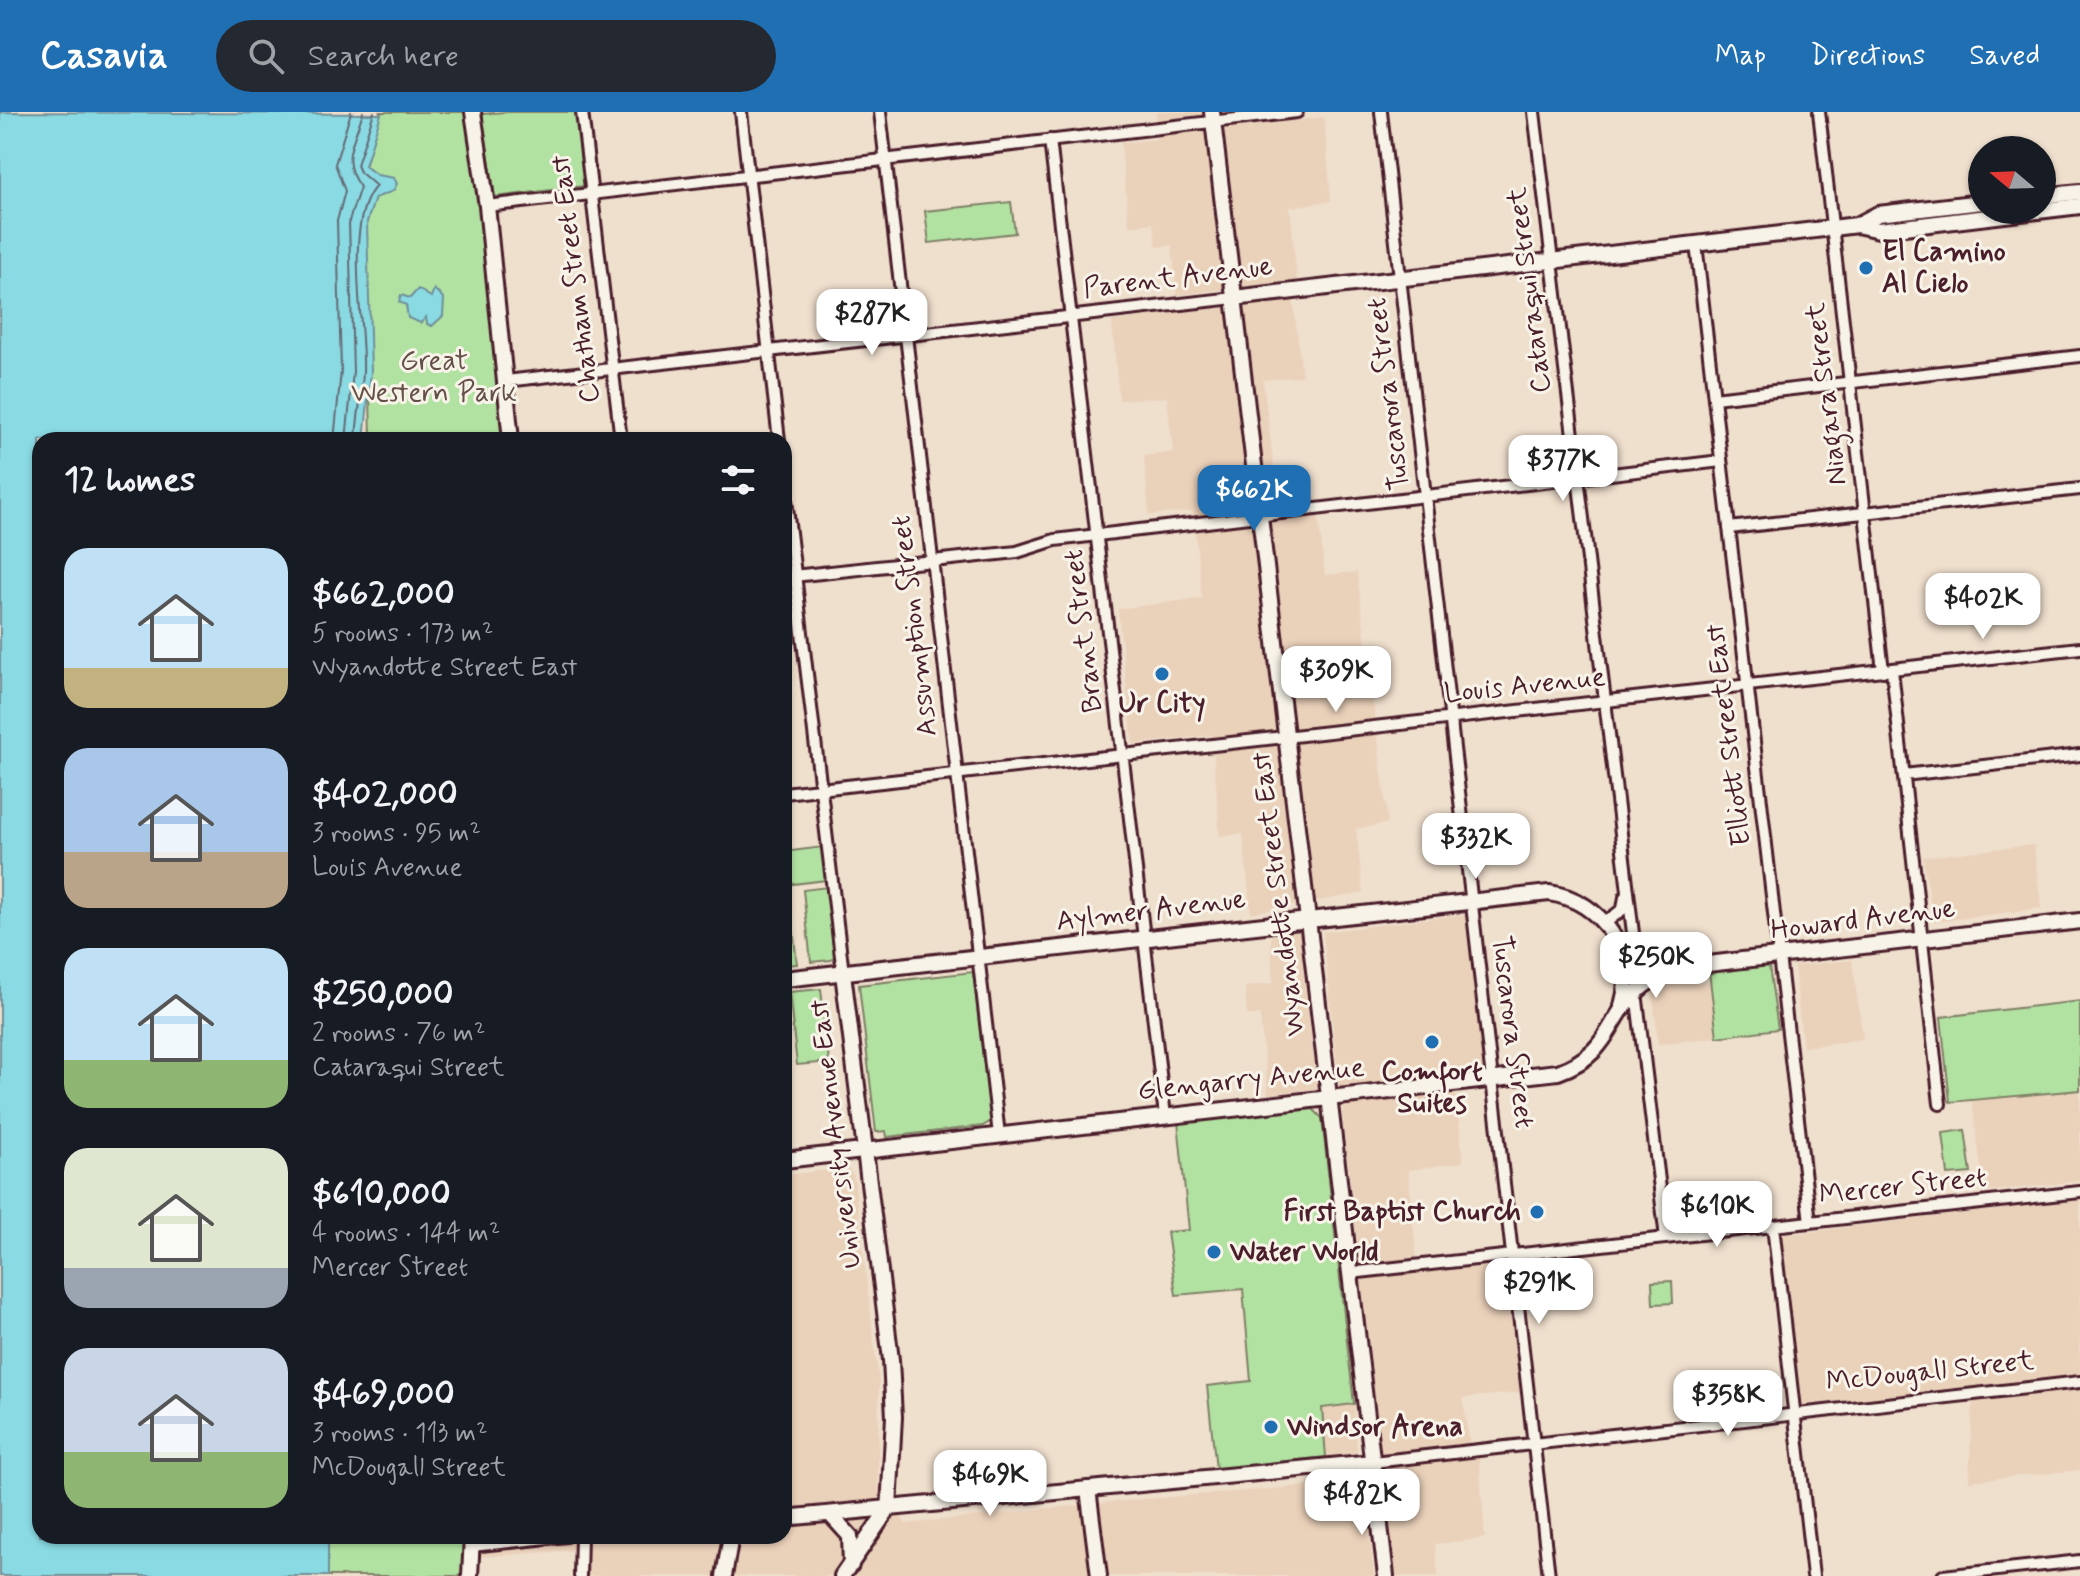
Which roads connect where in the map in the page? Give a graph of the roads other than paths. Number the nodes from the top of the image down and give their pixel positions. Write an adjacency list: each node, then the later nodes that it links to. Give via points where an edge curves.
1 (473, 112): 16 (main road)
2 (582, 112): 14 (street, Chatham Street East)
3 (741, 112): 12 (street)
4 (880, 112): 11 (street, Assumption Street)
5 (1297, 112): 9 (street)
6 (1381, 112): 25 (street, Tuscarora Street)
7 (1534, 112): 24 (street, Cataraqui Street)
8 (1819, 112): 22 (street, Niagara Street)
9 (1213, 117): 10 (street); 26 (main road, Wyandotte Street East)
10 (1050, 140): 11 (street); 27 (street, Brant Street)
11 (885, 160): 12 (street); 28 (street, Assumption Street)
12 (748, 174): 14 (street); 29 (street)
13 (2080, 192): 15 (main road)
14 (592, 193): 16 (street); 31 (street, Chatham Street East)
15 (2056, 195)
16 (487, 206): 32 (main road)
17 (2080, 206): 19 (main road, Parent Avenue)
18 (1968, 207): 21 (main road, Parent Avenue)
19 (2056, 208)
20 (1968, 212): 21 (main road, Parent Avenue)
21 (1952, 213): 22 (main road, Parent Avenue, via 1879,230 1857,225)
22 (1832, 228): 23 (main road, Parent Avenue); 33 (street, Niagara Street)
23 (1696, 244): 24 (main road, Parent Avenue); 34 (street, Elliott Street East)
24 (1551, 261): 25 (main road, Parent Avenue); 39 (street, Cataraqui Street)
25 (1400, 278): 26 (main road, Parent Avenue); 41 (street, Tuscarora Street)
26 (1234, 298): 27 (street, Parent Avenue); 43 (main road, Wyandotte Street East)
27 (1071, 317): 28 (street, Parent Avenue); 45 (street, Brant Street)
28 (906, 336): 29 (street, Parent Avenue); 46 (street, Assumption Street)
29 (768, 352): 31 (street, Parent Avenue); 37 (street)
30 (2080, 356): 33 (street)
31 (613, 369): 32 (street, Parent Avenue); 36 (street, Chatham Street East)
32 (506, 381): 35 (main road)
33 (1850, 382): 34 (street); 42 (street, Niagara Street)
34 (1714, 398): 38 (street, Elliott Street East)
35 (510, 432)
36 (620, 432)
37 (778, 432)
38 (1721, 461): 39 (street); 44 (street, Elliott Street East)
39 (1577, 478): 41 (street); 52 (street, Cataraqui Street)
40 (2080, 489): 42 (street)
41 (1425, 495): 43 (street); 53 (street, Tuscarora Street)
42 (1865, 513): 44 (street); 50 (street, Niagara Street)
43 (1260, 515): 45 (street); 54 (main road, Wyandotte Street East)
44 (1729, 528): 51 (street, Elliott Street East)
45 (1097, 535): 46 (street, via 1017,552); 55 (street, Brant Street)
46 (932, 560): 47 (street); 57 (street, Assumption Street)
47 (792, 577)
48 (792, 590): 59 (street, University Avenue East)
49 (2080, 648): 50 (street, Louis Avenue)
50 (1888, 670): 51 (street, Louis Avenue); 58 (street, Niagara Street)
51 (1747, 686): 52 (street, Louis Avenue); 68 (street, Elliott Street East)
52 (1603, 702): 53 (street, Louis Avenue); 61 (street, Cataraqui Street)
53 (1451, 719): 54 (street, Louis Avenue); 62 (street, Tuscarora Street)
54 (1287, 737): 55 (street, Louis Avenue); 63 (main road, Wyandotte Street East)
55 (1123, 755): 57 (street, Louis Avenue); 66 (street, Brant Street)
56 (2080, 755): 58 (street)
57 (956, 774): 59 (street, Louis Avenue); 69 (street, Assumption Street)
58 (1904, 775): 67 (street, Niagara Street)
59 (822, 789): 60 (street, Louis Avenue); 72 (street, University Avenue East)
60 (792, 792)
61 (1625, 891): 65 (street, via 1623,909); 70 (street, Cataraqui Street)
62 (1472, 900): 63 (main road, Aylmer Avenue); 65 (main road, Aylmer Avenue, via 1558,894 1584,905); 76 (street, Tuscarora Street)
63 (1309, 919): 66 (main road, Aylmer Avenue); 77 (main road, Wyandotte Street East)
64 (2080, 924): 67 (main road, Howard Avenue)
65 (1609, 929): 70 (main road); 75 (main road, via 1627,976)
66 (1144, 938): 69 (main road, Aylmer Avenue); 79 (street, Brant Street)
67 (1922, 939): 68 (main road, Howard Avenue); 78 (street, Niagara Street)
68 (1779, 956): 71 (main road, Howard Avenue); 84 (street, Elliott Street East)
69 (978, 957): 72 (main road, Aylmer Avenue); 80 (street, Assumption Street)
70 (1636, 958): 71 (main road, Howard Avenue)
71 (1682, 967): 74 (main road, Glengarry Avenue)
72 (843, 973): 73 (main road, Aylmer Avenue); 81 (main road, University Avenue East)
73 (792, 978)
74 (1636, 992): 75 (main road, Glengarry Avenue); 86 (street)
75 (1618, 1018): 76 (main road, Glengarry Avenue, via 1599,1046 1573,1066)
76 (1495, 1079): 77 (main road, Glengarry Avenue); 87 (street, Tuscarora Street)
77 (1330, 1098): 79 (main road, Glengarry Avenue); 88 (main road, Wyandotte Street East)
78 (1940, 1104)
79 (1165, 1116): 80 (main road, Glengarry Avenue)
80 (999, 1135): 81 (main road, Glengarry Avenue)
81 (863, 1151): 82 (main road, Glengarry Avenue); 94 (main road, University Avenue East, via 893,1381)
82 (792, 1159)
83 (2080, 1192): 84 (street, Mercer Street)
84 (1810, 1222): 85 (street, Mercer Street)
85 (1773, 1226): 86 (street, Mercer Street); 90 (street)
86 (1666, 1238): 87 (street, Mercer Street)
87 (1514, 1255): 88 (street, Mercer Street); 91 (street, Tuscarora Street)
88 (1350, 1273): 92 (main road, Wyandotte Street East)
89 (2080, 1382): 90 (street, McDougall Street)
90 (1794, 1414): 91 (street, McDougall Street); 108 (street)
91 (1535, 1443): 92 (street, McDougall Street); 107 (street, Tuscarora Street)
92 (1373, 1462): 93 (main road, McDougall Street); 106 (main road, Wyandotte Street East)
93 (1088, 1489): 94 (main road, McDougall Street); 105 (main road)
94 (889, 1508): 95 (main road, McDougall Street); 101 (main road)
95 (830, 1514): 96 (main road, McDougall Street); 101 (main road, via 850,1536)
96 (792, 1517)
97 (472, 1544): 102 (main road)
98 (581, 1544): 103 (street)
99 (730, 1544): 104 (main road)
100 (2080, 1561): 109 (street)
101 (847, 1570)
102 (470, 1576)
103 (580, 1576)
104 (724, 1576)
105 (1099, 1576)
106 (1386, 1576)
107 (1549, 1576)
108 (1813, 1576)
109 (1943, 1576)

